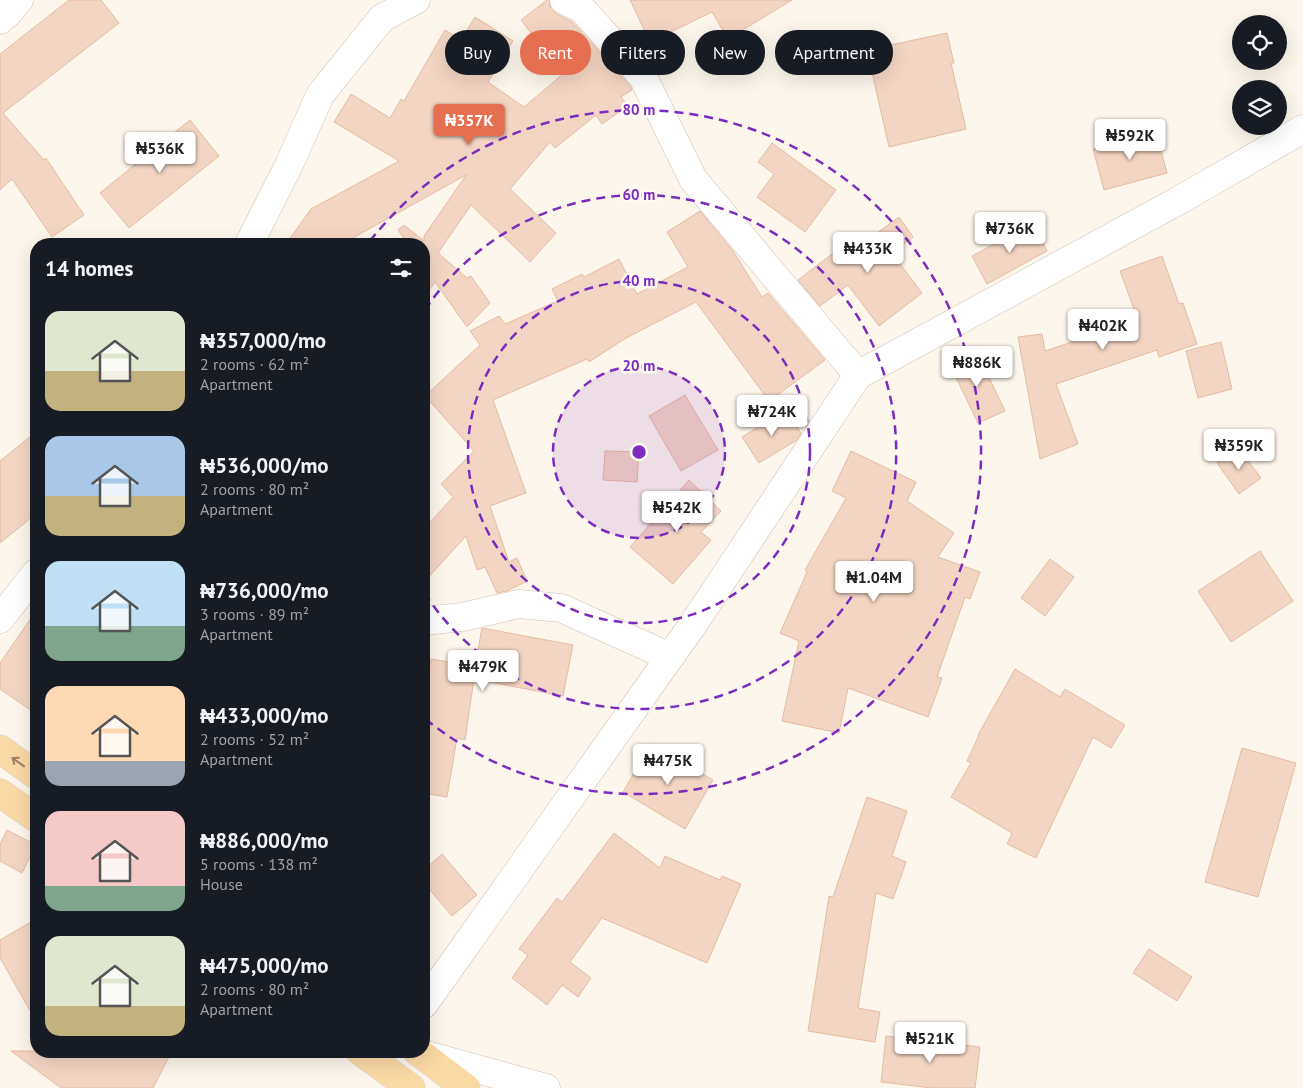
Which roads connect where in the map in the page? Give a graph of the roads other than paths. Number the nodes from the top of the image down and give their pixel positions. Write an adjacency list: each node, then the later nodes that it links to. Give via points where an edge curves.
1 (18, 0): 4 (street)
2 (416, 0): 6 (street, via 382,18 320,95)
3 (564, 0): 7 (street, via 582,9 643,77 693,179)
4 (0, 20)
5 (1303, 130): 7 (street)
6 (252, 238)
7 (858, 375): 11 (street)
8 (30, 581): 9 (street)
9 (0, 619)
10 (430, 620): 11 (street, via 462,617 518,604 562,608)
11 (670, 657): 16 (street)
12 (0, 749): 13 (main road, one-way to 12)
13 (30, 771)
14 (0, 793): 15 (main road)
15 (30, 814)
16 (430, 996)
17 (430, 1056): 22 (street)
18 (368, 1058): 20 (main road)
19 (425, 1058): 21 (main road)
20 (396, 1083)
21 (466, 1088)
22 (546, 1088)

